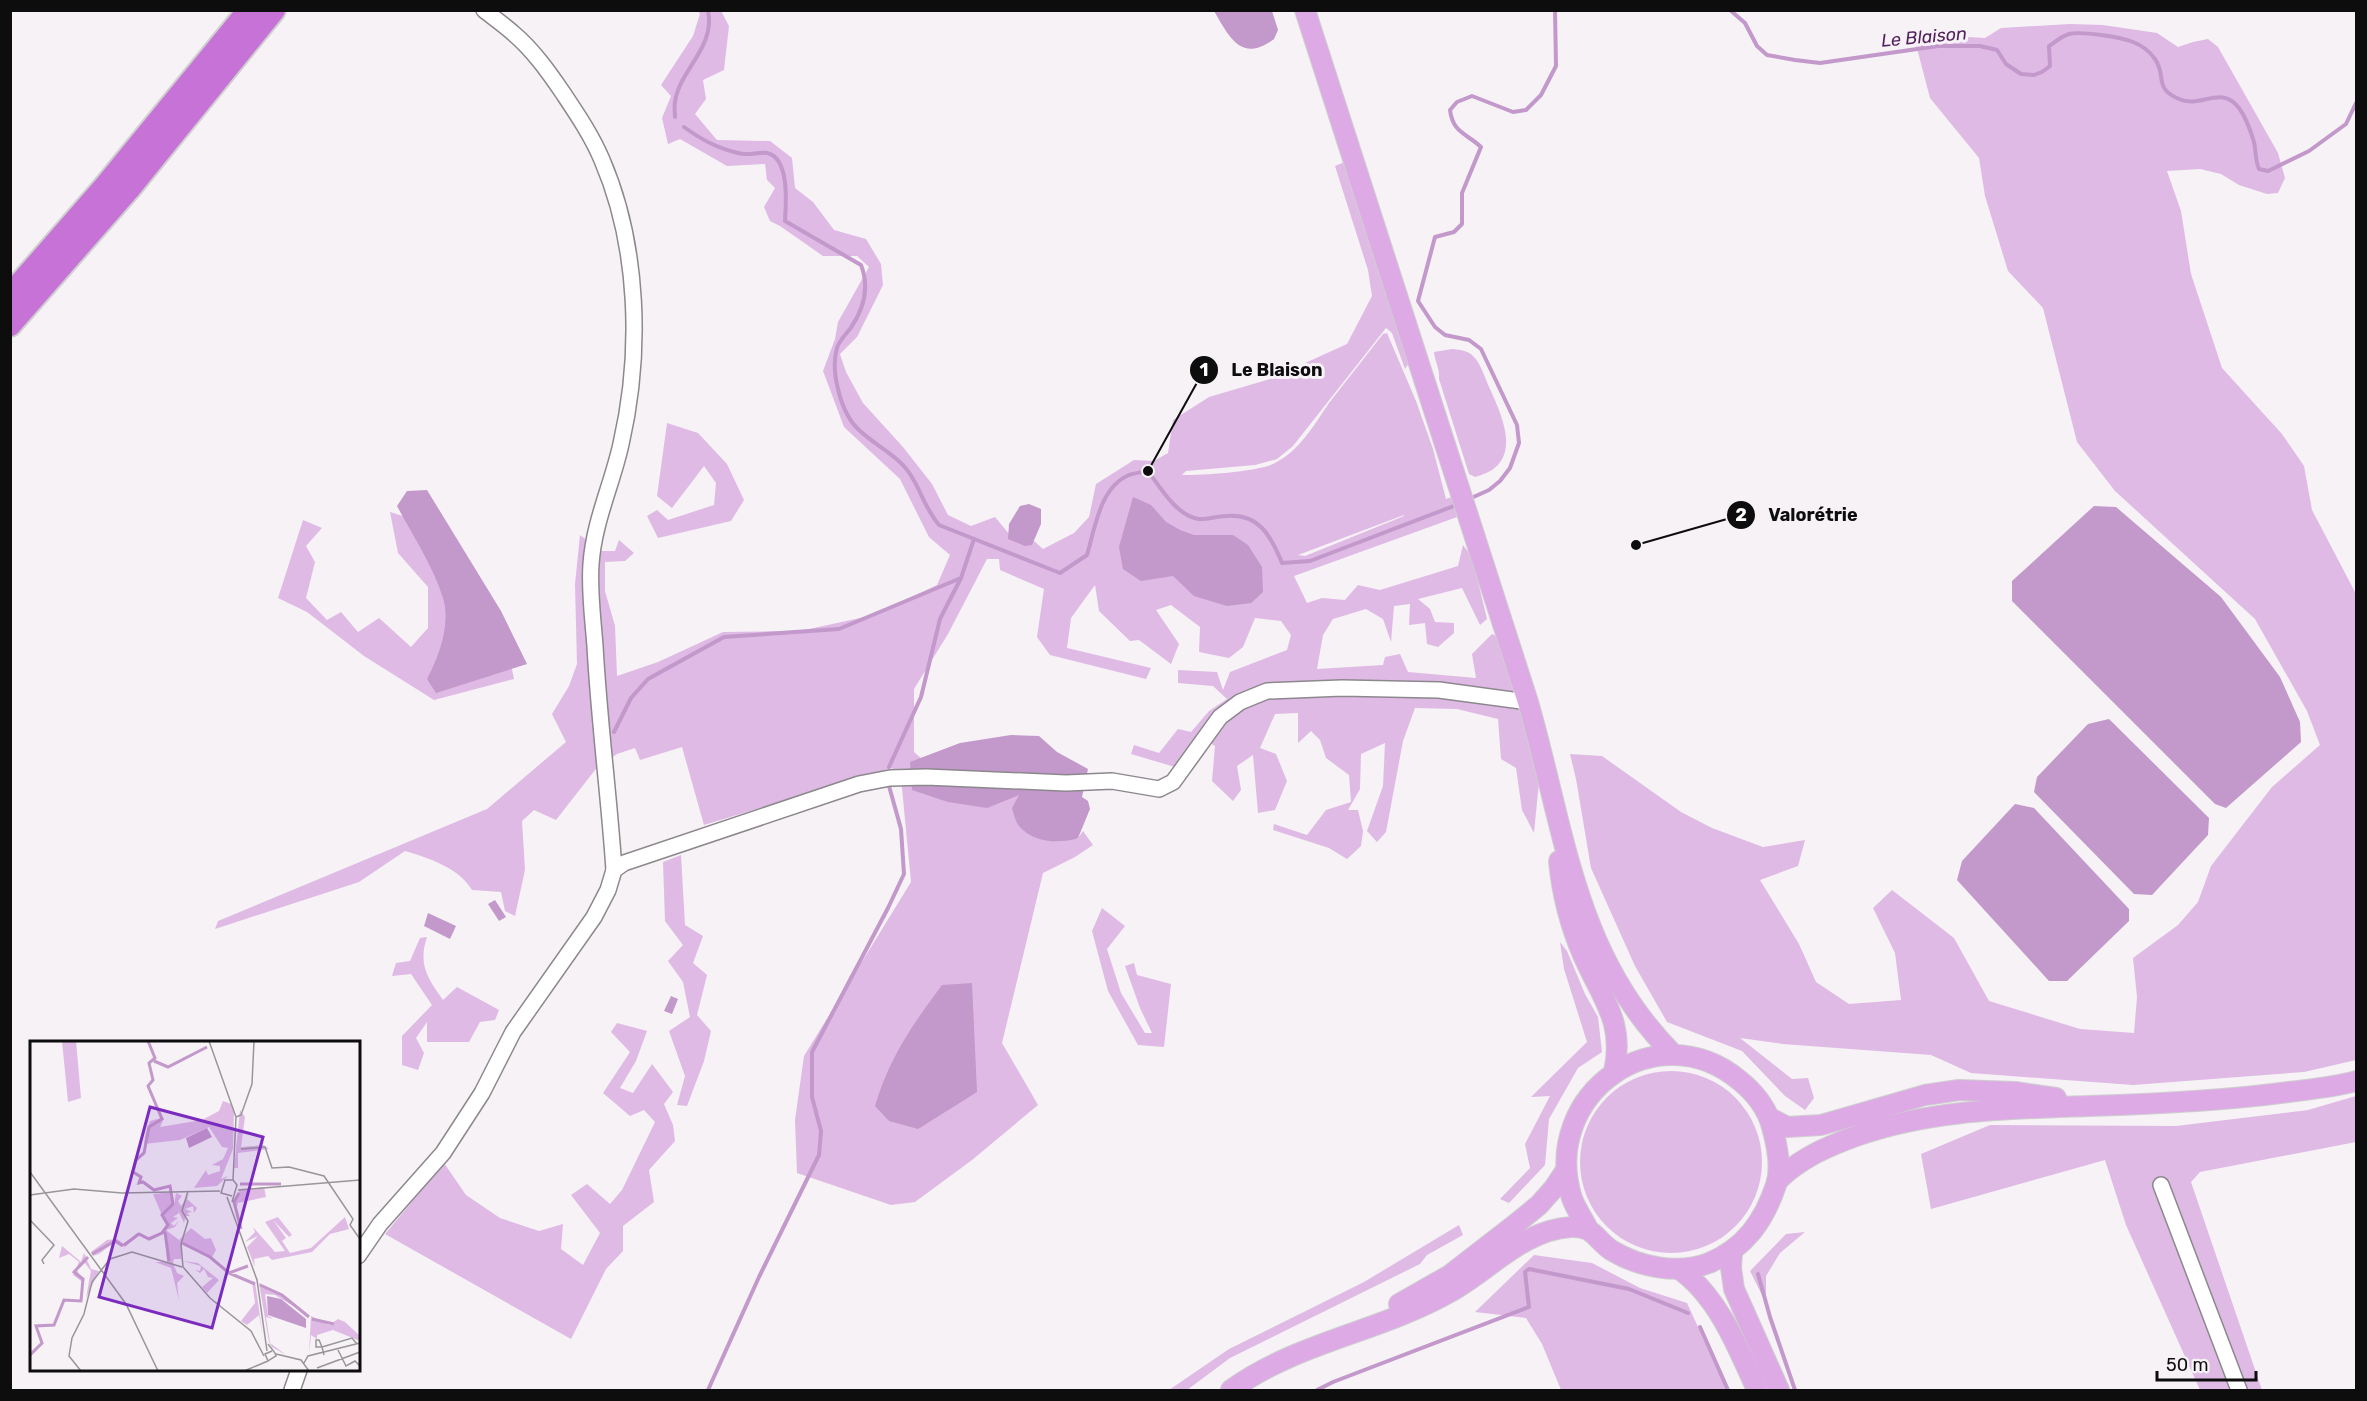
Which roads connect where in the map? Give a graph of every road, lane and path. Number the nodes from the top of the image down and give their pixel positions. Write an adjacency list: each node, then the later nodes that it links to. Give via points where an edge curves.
1 (249, 10): 5 (highway)
2 (274, 10): 6 (highway, via 129,189)
3 (484, 10): 9 (street, via 513,32 544,65 580,117 615,193 626,242 635,327 629,396 621,445 595,528 591,564 598,700)
4 (1305, 10): 7 (main road)
5 (10, 295)
6 (10, 325)
7 (1528, 702): 8 (main road); 9 (street, via 1439,690 1267,691 1240,702 1220,717 1173,783 1159,789 1112,781 926,777 877,780 634,859)
8 (1553, 802): 10 (main road, via 1575,883 1600,948 1638,1016); 11 (main road, via 1562,886 1572,926 1617,1028)
9 (614, 870): 20 (street, via 594,917 513,1032 482,1093 448,1145)
10 (1674, 1055): 11 (main road, via 1639,1060); 14 (main road, via 1700,1059 1728,1071 1750,1089)
11 (1614, 1072): 15 (main road, via 1596,1087 1579,1110 1568,1136)
12 (2356, 1081): 13 (main road, via 2246,1098)
13 (2127, 1105): 14 (main road, via 1959,1090 1925,1095 1821,1125 1787,1127); 16 (main road, via 1981,1109 1935,1115 1880,1128 1821,1149)
14 (1770, 1118): 16 (main road, via 1778,1148)
15 (1566, 1170): 18 (main road, via 1572,1198); 22 (main road, via 1539,1205 1450,1275)
16 (1778, 1180): 19 (main road, via 1767,1210 1752,1234)
17 (2161, 1185): 28 (street)
18 (1588, 1228): 21 (main road, via 1609,1249 1641,1265); 22 (main road, via 1551,1229 1531,1236 1450,1292 1413,1310)
19 (1732, 1251): 21 (main road, via 1707,1264); 27 (main road, via 1734,1289)
20 (360, 1253)
21 (1678, 1269): 26 (main road, via 1707,1296)
22 (1313, 1346): 25 (main road, via 1280,1360)
23 (299, 1371): 24 (street)
24 (292, 1390)
25 (1231, 1390)
26 (1757, 1390)
27 (1779, 1390)
28 (2239, 1390)

